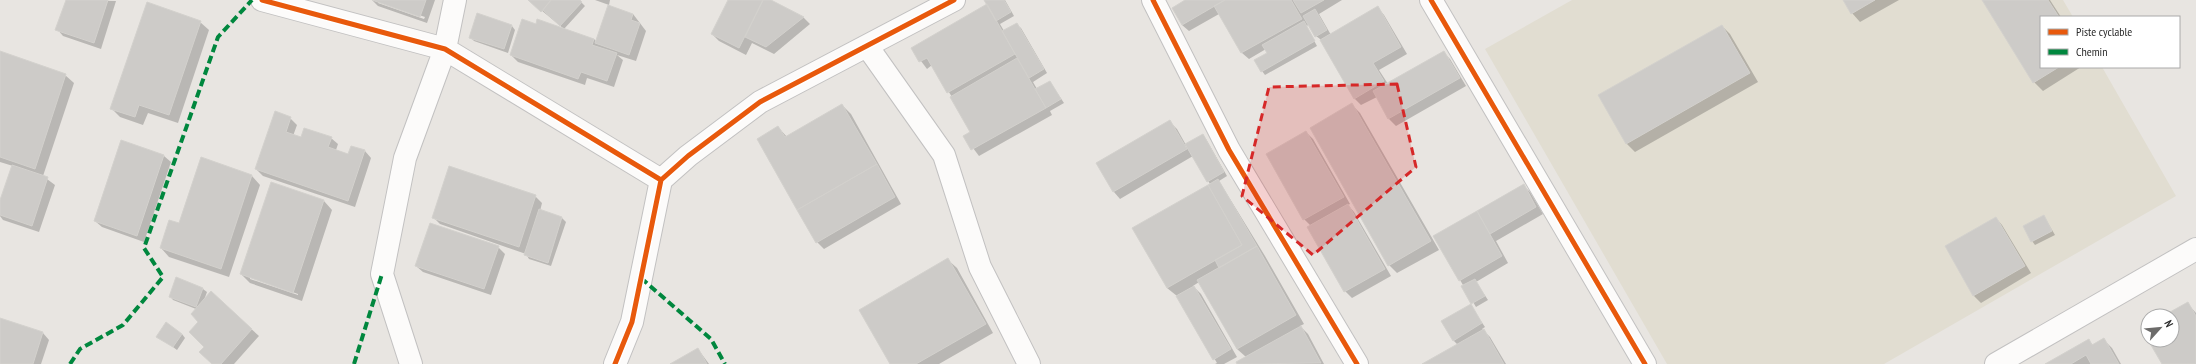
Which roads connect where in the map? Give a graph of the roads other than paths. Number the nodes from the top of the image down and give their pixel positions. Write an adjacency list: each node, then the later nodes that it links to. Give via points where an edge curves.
1 (262, 0): 7 (street)
2 (455, 0): 7 (street)
3 (954, 0): 6 (street)
4 (1153, 0): 13 (street, via 1229,150)
5 (1431, 0): 14 (street)
6 (867, 46): 8 (street, via 760,102 688,156); 12 (street, via 944,155 980,267)
7 (445, 49): 8 (street); 10 (street, via 405,158 382,274)
8 (661, 180): 11 (street, via 632,322)
9 (2196, 250): 15 (street)
10 (411, 364)
11 (615, 364)
12 (1029, 364)
13 (1357, 364)
14 (1645, 364)
15 (1996, 364)

